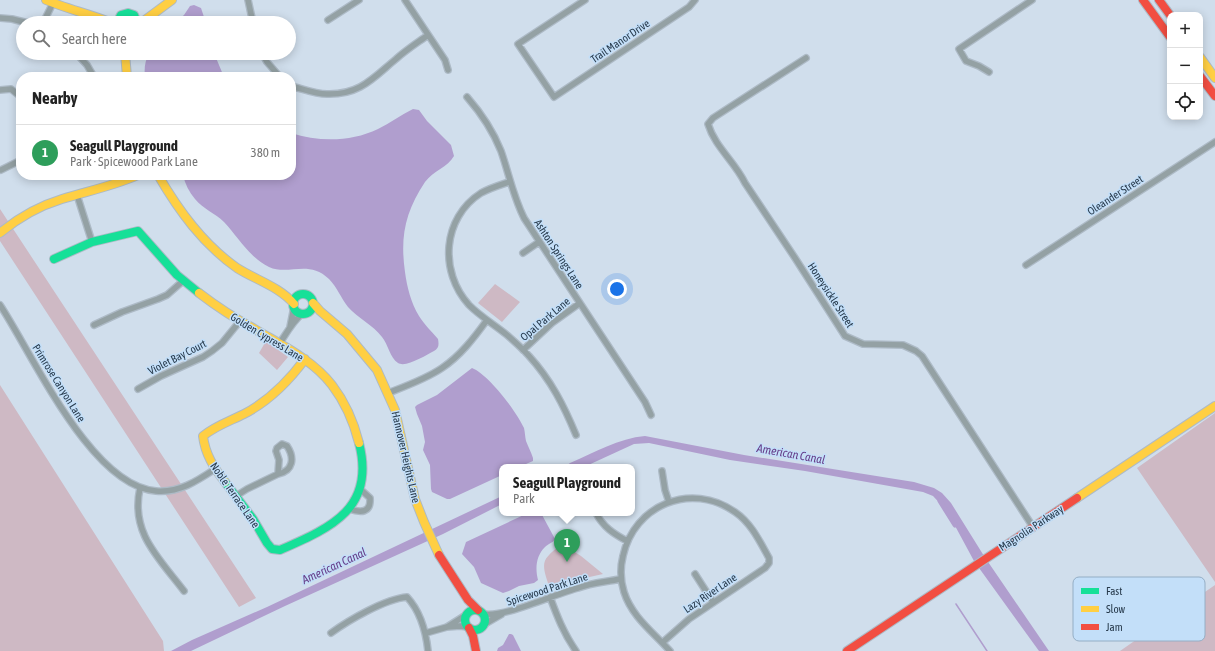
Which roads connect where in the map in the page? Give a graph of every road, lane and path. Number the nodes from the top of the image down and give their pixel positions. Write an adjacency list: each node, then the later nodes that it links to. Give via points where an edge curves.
1 (172, 0): 12 (street)
2 (248, 0): 19 (street)
3 (359, 0): 22 (street)
4 (405, 0): 24 (street)
5 (585, 0): 6 (street, Trail Manor Drive, via 518,44 554,97 689,7)
6 (695, 0)
7 (1032, 0): 34 (street, via 959,49 966,61)
8 (1143, 0): 23 (street)
9 (1159, 0): 11 (street)
10 (50, 2): 13 (street); 14 (street)
11 (1168, 12)
12 (155, 14): 17 (street); 18 (street)
13 (45, 16)
14 (93, 16)
15 (122, 16): 16 (street, via 125,13)
16 (133, 16)
17 (141, 16)
18 (152, 16)
19 (251, 16)
20 (0, 18): 21 (street)
21 (16, 20)
22 (328, 20)
23 (1167, 33)
24 (428, 35): 30 (street, via 445,60); 37 (street, via 403,52 372,81 355,89 327,94)
25 (806, 58): 85 (street, Honeysickle Street, via 714,118 708,124 712,135 740,172 845,336 862,344 903,345 922,356)
26 (82, 60): 31 (street)
27 (126, 60): 32 (street)
28 (265, 60): 33 (street)
29 (1203, 61): 35 (street)
30 (448, 70)
31 (91, 72)
32 (127, 72)
33 (275, 72)
34 (989, 72)
35 (1215, 78)
36 (1203, 80): 40 (street)
37 (296, 87)
38 (0, 90): 39 (street, via 11,89)
39 (16, 93)
40 (1215, 96)
41 (467, 97): 47 (street, Ashton Springs Lane, via 493,134)
42 (1215, 142): 54 (street, Oleander Street)
43 (16, 162): 44 (street)
44 (1, 170)
45 (125, 180): 48 (street)
46 (161, 180): 56 (street, Hannover Heights Lane, via 187,221 212,246 230,262)
47 (509, 182): 51 (street, Ashton Springs Lane, via 516,203); 63 (street, via 480,194 469,204 453,228 448,246 448,262 461,295)
48 (77, 195): 49 (street, via 36,210); 50 (street)
49 (0, 233)
50 (92, 242): 53 (street); 55 (street, Golden Cypress Lane, via 138,231)
51 (540, 242): 52 (street); 59 (street, Ashton Springs Lane)
52 (523, 253)
53 (54, 259)
54 (1026, 265)
55 (184, 280): 64 (street, Golden Cypress Lane); 66 (street, via 158,299)
56 (277, 290): 57 (street, Hannover Heights Lane); 61 (street, Hannover Heights Lane, via 290,298)
57 (301, 294): 58 (street, Hannover Heights Lane, via 308,295); 61 (street, via 295,298)
58 (313, 303): 62 (street, via 311,309); 65 (street, Hannover Heights Lane)
59 (580, 303): 69 (street, Opal Park Lane, via 552,322); 74 (street, Ashton Springs Lane)
60 (0, 305): 79 (street, Primrose Canyon Lane, via 48,388 76,429 114,471)
61 (294, 305): 62 (street, Hannover Heights Lane, via 298,312); 67 (street)
62 (305, 313): 65 (street, Hannover Heights Lane); 67 (street)
63 (487, 320): 69 (street); 72 (street, via 464,349 442,369)
64 (240, 321): 68 (street, Golden Cypress Lane); 71 (street, Violet Bay Court, via 212,351)
65 (334, 323): 72 (street, Hannover Heights Lane, via 347,334 377,370)
66 (94, 325)
67 (290, 327): 68 (street)
68 (280, 343): 70 (street, Golden Cypress Lane)
69 (523, 350): 75 (street, via 554,388)
70 (306, 359): 76 (street, Noble Terrace Lane, via 286,383 261,404 203,436 204,447); 80 (street, Golden Cypress Lane, via 332,385 352,420 363,470)
71 (138, 390)
72 (388, 393): 92 (street, Hannover Heights Lane, via 395,410 415,499 424,524 443,562)
73 (1215, 406): 85 (street, Magnolia Parkway)
74 (651, 415)
75 (576, 435)
76 (215, 469): 79 (street, Primrose Canyon Lane, via 181,488 158,491); 81 (street, Noble Terrace Lane)
77 (662, 471): 82 (street)
78 (278, 474): 78 (street, via 290,468 292,464 290,449 284,444 279,445 276,451 279,460); 81 (street)
79 (140, 488): 90 (street, via 137,508 141,528 157,556)
80 (360, 489): 83 (street, Golden Cypress Lane); 83 (street, via 370,498 368,508 358,512)
81 (236, 496): 87 (street, Noble Terrace Lane)
82 (669, 502): 86 (street, via 648,514 636,526); 93 (street, Lazy River Lane, via 699,498 713,501 734,511 750,526 769,558 765,568)
83 (349, 509): 87 (street, Golden Cypress Lane, via 330,526 280,550)
84 (598, 516): 86 (street, via 605,527)
85 (1033, 527): 107 (street, Magnolia Parkway)
86 (627, 541): 89 (street, via 620,565)
87 (274, 550)
88 (695, 574): 93 (street)
89 (620, 579): 91 (street, Spicewood Park Lane, via 579,587); 102 (street, via 635,615)
90 (184, 591)
91 (550, 597): 95 (street, Spicewood Park Lane); 105 (street, via 560,624)
92 (468, 600): 94 (street, Hannover Heights Lane); 96 (street)
93 (713, 602): 102 (street, Lazy River Lane, via 688,619)
94 (481, 612): 95 (street, Spicewood Park Lane, via 491,615); 96 (street, via 473,610); 97 (street, via 485,620)
95 (504, 613): 97 (street, Spicewood Park Lane)
96 (467, 614): 98 (street); 99 (street, via 465,621)
97 (482, 626): 99 (street, via 473,630); 104 (street)
98 (446, 627): 99 (street); 101 (street)
99 (468, 627): 104 (street)
100 (331, 633): 101 (street, via 361,615 407,597)
101 (426, 633): 103 (street)
102 (662, 642): 106 (street)
103 (428, 651)
104 (477, 651)
105 (576, 651)
106 (670, 651)
107 (847, 651)

